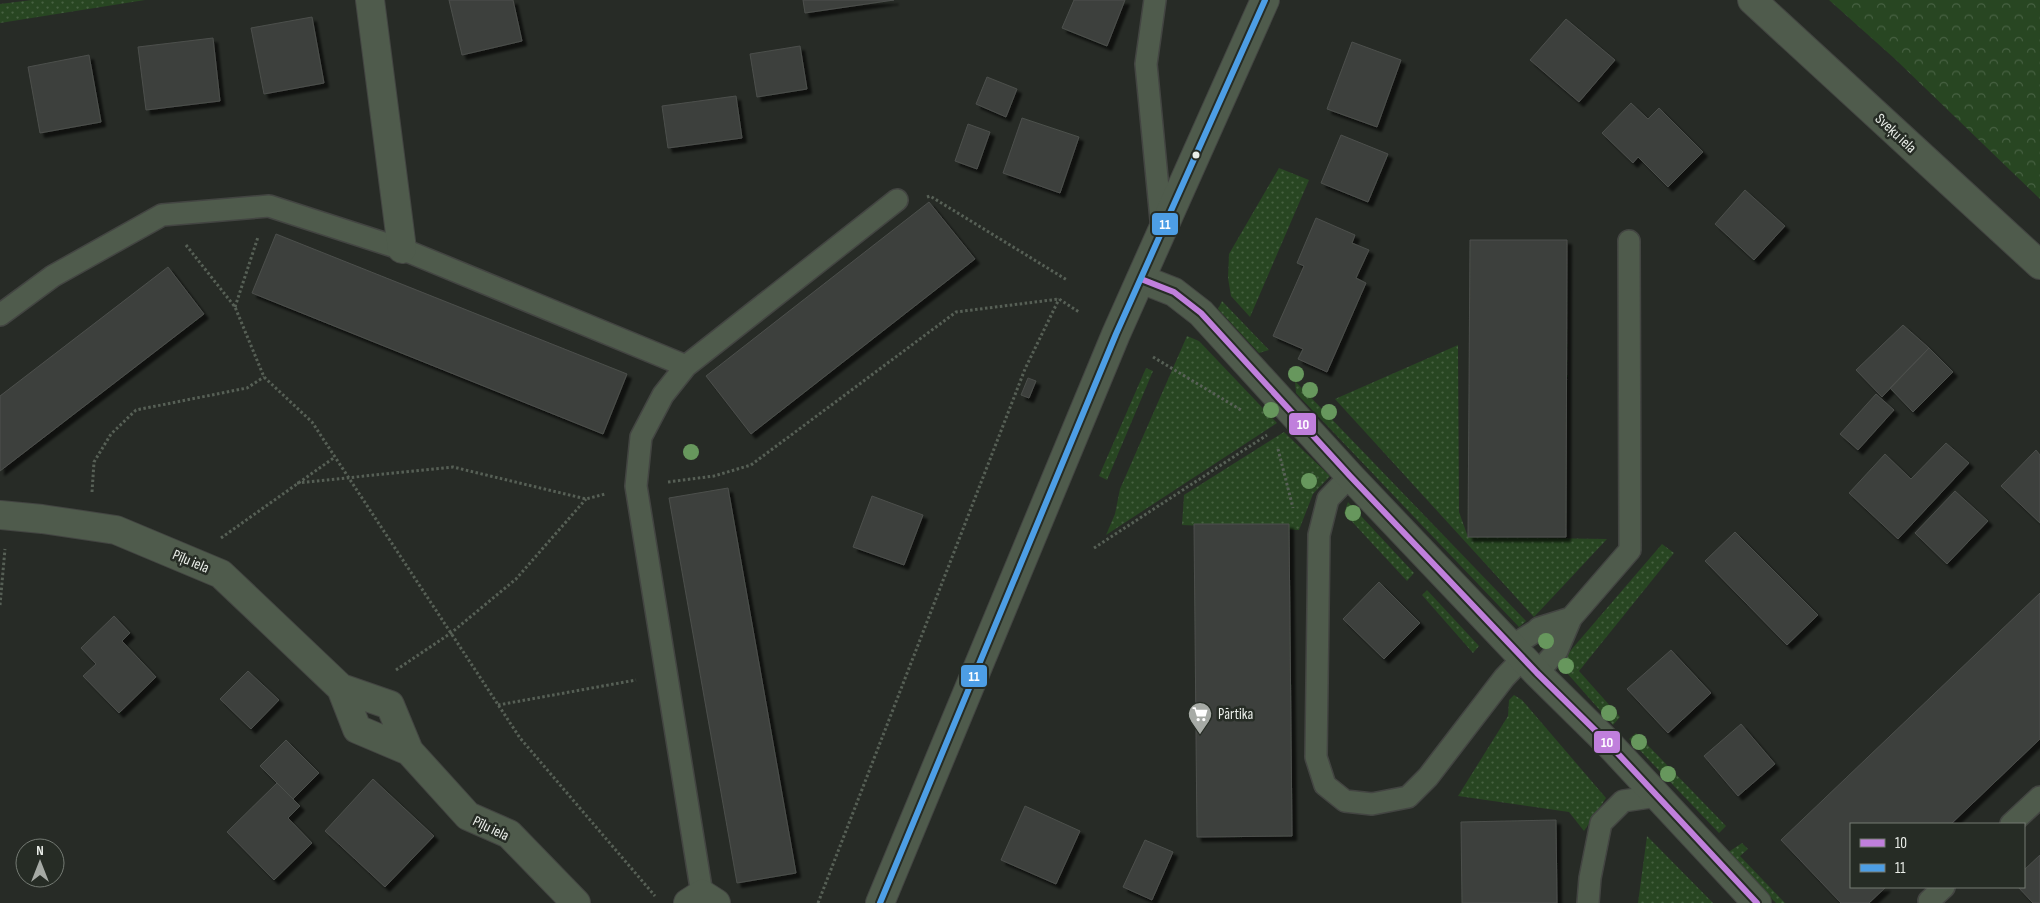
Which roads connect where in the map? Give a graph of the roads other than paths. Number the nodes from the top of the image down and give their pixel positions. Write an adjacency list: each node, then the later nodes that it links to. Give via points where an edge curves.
1 (370, 0): 8 (street)
2 (1155, 0): 6 (lane, via 1146,64)
3 (1265, 0): 6 (street)
4 (1752, 0): 9 (street, Sveķu iela)
5 (897, 200): 12 (lane)
6 (1162, 230): 10 (street)
7 (1629, 241): 15 (lane, via 1630,550)
8 (402, 249): 11 (lane, via 269,206 162,215 53,276); 12 (lane)
9 (2040, 265)
10 (1141, 279): 13 (street, via 1174,292 1200,313 1282,422); 23 (street)
11 (0, 315)
12 (686, 366): 21 (lane, via 663,395 641,437 636,486)
13 (1350, 476): 16 (street); 16 (lane, via 1328,499 1319,535 1316,757 1325,786 1345,801 1372,804 1408,797 1428,777 1504,678)
14 (4, 516): 22 (street, Pīļu iela, via 116,530 222,574 351,691 357,729 409,751 468,816 510,834)
15 (1570, 618): 16 (lane, via 1538,628); 16 (lane, via 1557,651)
16 (1524, 659): 17 (street)
17 (1657, 796): 24 (lane, via 1623,801 1601,823); 25 (street)
18 (2040, 797): 19 (lane)
19 (2012, 823)
20 (1943, 888): 26 (lane, via 1929,901)
21 (702, 900)
22 (576, 903)
23 (880, 903)
24 (1588, 903)
25 (1756, 903)
26 (1931, 903)

